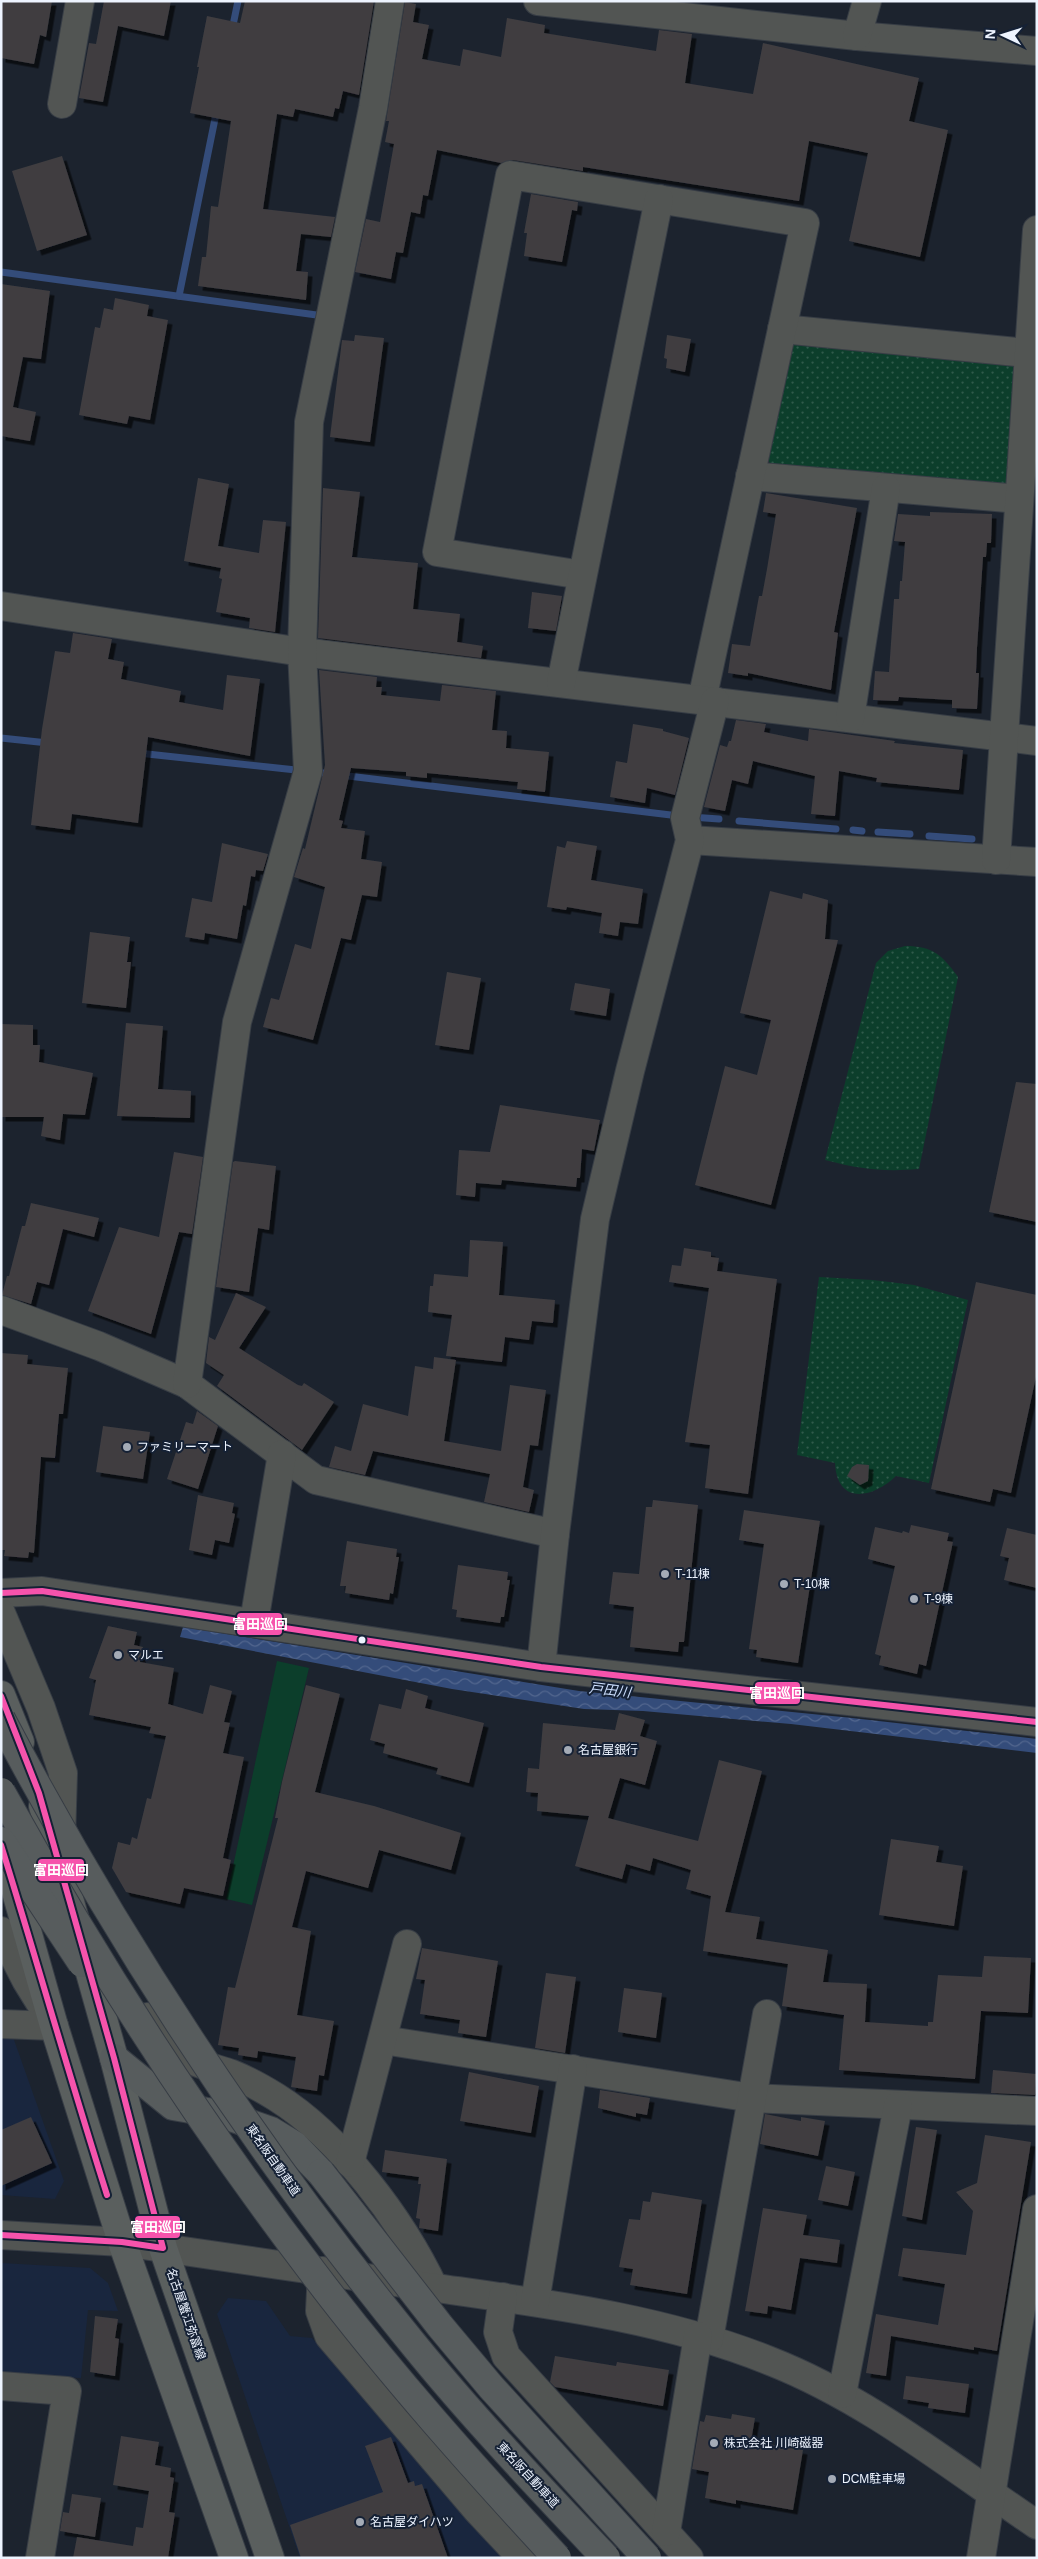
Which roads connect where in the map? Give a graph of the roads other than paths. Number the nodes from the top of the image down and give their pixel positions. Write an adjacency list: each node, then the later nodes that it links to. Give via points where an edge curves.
1 (80, 1): 7 (street)
2 (390, 1): 17 (street, via 373,108 309,422)
3 (538, 1): 5 (street)
4 (867, 1): 5 (street)
5 (858, 36): 6 (street)
6 (1037, 52)
7 (62, 104)
8 (659, 199): 10 (street, via 804,223); 15 (street); 15 (street, via 510,175 437,552)
9 (1037, 230): 11 (street)
10 (782, 329): 11 (street); 12 (street)
11 (1033, 354): 14 (street)
12 (750, 476): 13 (street); 19 (street)
13 (886, 488): 14 (street); 20 (street)
14 (1020, 499): 21 (street)
15 (582, 575): 18 (street)
16 (1, 606): 17 (street)
17 (302, 652): 18 (street); 27 (street, via 308,771 237,1022)
18 (561, 683): 19 (street)
19 (708, 701): 20 (street); 23 (street, via 685,818)
20 (850, 718): 21 (street)
21 (1004, 737): 22 (street); 24 (street)
22 (1037, 741)
23 (690, 840): 24 (street); 29 (street, via 595,1219)
24 (996, 860): 25 (street)
25 (1037, 862)
26 (1, 1310): 27 (street, via 99,1346)
27 (187, 1384): 28 (street)
28 (282, 1454): 29 (street, via 316,1480); 32 (street)
29 (555, 1534): 33 (street)
30 (1, 1594): 32 (street, via 42,1591)
31 (1, 1613): 39 (street, via 41,1708 62,1772)
32 (254, 1622): 33 (street)
33 (541, 1666): 36 (street)
34 (1, 1695): 39 (main road, 名古屋蟹江弥富線, via 39,1793)
35 (1, 1719): 73 (highway, 東名阪自動車道, bridge, via 66,1838 170,2009 284,2176 414,2345 512,2459)
36 (1037, 1722)
37 (1, 1792): 52 (highway, bridge, via 91,1945)
38 (1, 1842): 45 (main road); 52 (highway, bridge, via 98,1985)
39 (60, 1867): 41 (main road, 名古屋蟹江弥富線)
40 (1, 1931): 45 (street)
41 (78, 1932): 47 (main road, 名古屋蟹江弥富線); 53 (street, via 105,1958 169,2045 189,2059 234,2075 276,2097 330,2140)
42 (407, 1944): 46 (street)
43 (767, 2014): 49 (street)
44 (1, 2024): 45 (street)
45 (54, 2026): 56 (main road)
46 (383, 2040): 48 (street); 53 (street)
47 (114, 2058): 57 (main road, 名古屋蟹江弥富線); 74 (highway, bridge, via 173,2106 226,2114 271,2131 294,2145 321,2173 446,2334)
48 (574, 2070): 49 (street); 61 (street)
49 (752, 2098): 50 (street); 62 (street)
50 (898, 2106): 51 (street); 64 (street)
51 (1037, 2111)
52 (210, 2131): 72 (highway, bridge, via 316,2276 392,2372)
53 (350, 2163): 59 (street, via 404,2232)
54 (1036, 2218): 65 (street)
55 (1, 2235): 56 (street)
56 (122, 2242): 57 (street); 69 (main road)
57 (163, 2248): 58 (street); 70 (main road, 名古屋蟹江弥富線)
58 (322, 2271): 59 (street); 71 (street, via 320,2311 329,2336)
59 (434, 2288): 60 (street)
60 (503, 2298): 61 (street); 67 (street, via 498,2332 506,2356)
61 (535, 2302): 62 (street, via 636,2320)
62 (704, 2338): 64 (street, via 770,2361); 67 (street)
63 (1, 2386): 68 (street, via 67,2391)
64 (842, 2394): 65 (street)
65 (992, 2494): 66 (street); 76 (street)
66 (1037, 2525)
67 (666, 2532): 75 (street)
68 (40, 2558)
69 (234, 2558)
70 (270, 2558)
71 (522, 2558)
72 (557, 2558)
73 (606, 2558)
74 (647, 2558)
75 (689, 2558)
76 (982, 2558)

